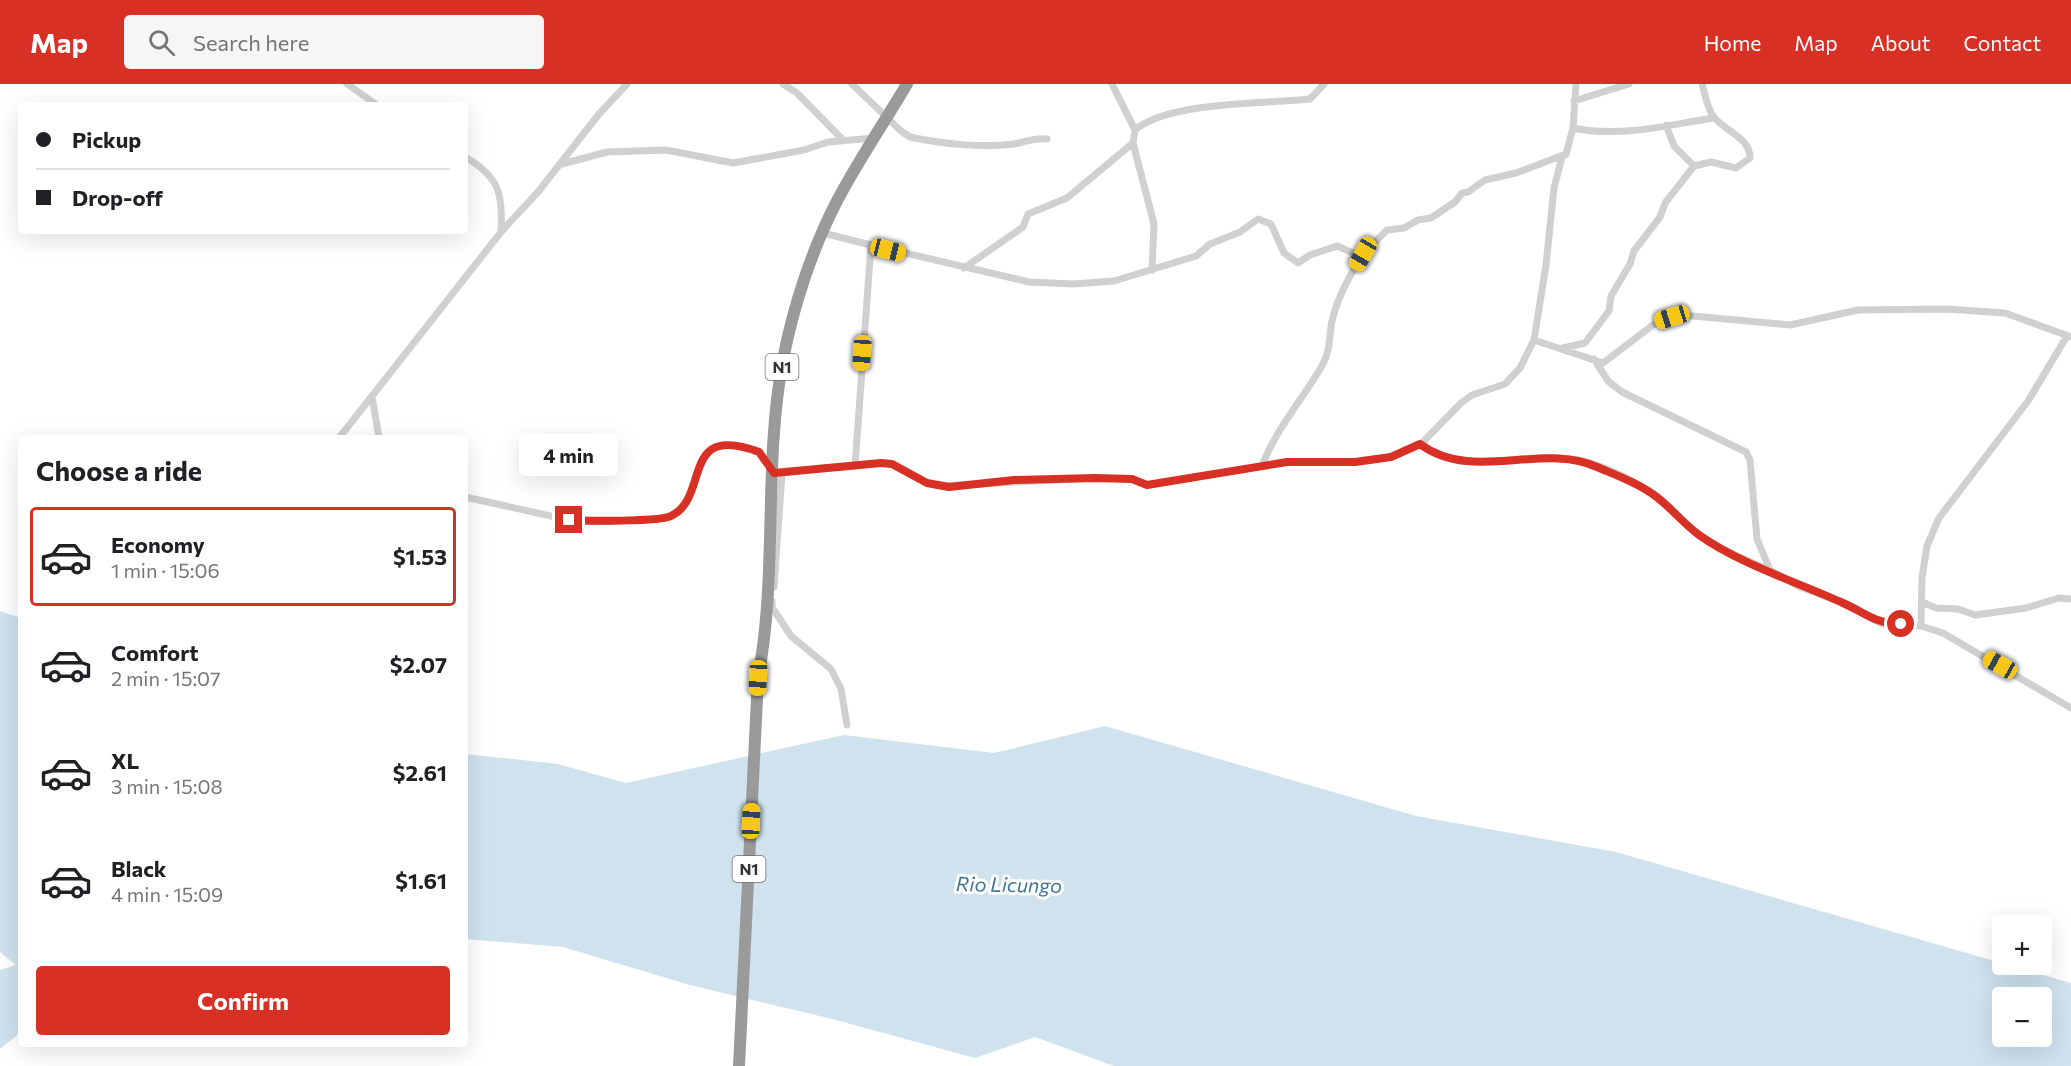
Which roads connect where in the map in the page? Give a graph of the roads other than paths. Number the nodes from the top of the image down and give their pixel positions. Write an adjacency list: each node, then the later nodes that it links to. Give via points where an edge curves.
1 (347, 84): 12 (street)
2 (627, 84): 24 (street)
3 (783, 84): 20 (street)
4 (852, 84): 13 (street)
5 (908, 84): 13 (highway, N1)
6 (1112, 84): 17 (street)
7 (1324, 84): 17 (street, via 1310,99 1197,108 1155,118)
8 (1576, 84): 11 (street)
9 (1629, 84): 11 (street)
10 (1702, 84): 14 (street)
11 (1574, 101): 16 (street)
12 (373, 102)
13 (888, 116): 18 (highway, N1); 19 (street, via 901,131 919,139 990,144)
14 (1714, 118): 15 (street); 25 (street, via 1747,147 1750,158 1737,168 1711,162)
15 (1666, 125): 16 (street, via 1622,133); 25 (street, via 1674,146)
16 (1573, 128): 22 (street)
17 (1135, 129): 21 (street)
18 (874, 138): 20 (street); 27 (highway, N1, via 836,202)
19 (1047, 139)
20 (843, 140): 24 (street, via 733,163 666,150 607,152)
21 (1133, 143): 30 (street, via 1067,198 1028,214 1023,227); 31 (street, via 1154,224)
22 (1566, 154): 29 (street, via 1485,180 1431,218 1387,230); 33 (street, via 1554,188)
23 (468, 160): 26 (street, via 499,186 503,202)
24 (560, 164): 26 (street)
25 (1694, 166): 34 (street, via 1634,251 1611,296 1609,311 1585,343)
26 (501, 232): 36 (street)
27 (823, 233): 28 (street); 42 (highway, N1, via 783,360 777,406)
28 (871, 245): 30 (street); 40 (street)
29 (1363, 254): 31 (street, via 1337,246 1296,263 1284,253 1271,224 1258,219 1240,232 1209,244 1196,256); 41 (street, via 1337,303 1330,346 1322,365 1270,445)
30 (964, 268): 31 (street, via 1045,285 1114,281)
31 (1152, 270)
32 (2069, 336): 35 (street, via 2005,313 1946,309 1858,310 1790,325 1682,315 1653,325 1603,363); 46 (street, via 2028,401 1939,518 1927,546)
33 (1534, 340): 34 (street); 39 (street, via 1515,376 1505,384 1472,395)
34 (1563, 348): 35 (street)
35 (1594, 359): 44 (street, via 1608,381 1622,392 1746,452 1757,539)
36 (372, 396): 37 (street); 38 (street)
37 (341, 435)
38 (378, 435)
39 (1420, 444): 41 (street, via 1391,457); 44 (street, via 1434,455 1455,459 1572,459 1594,465 1657,497 1699,535)
40 (855, 466): 41 (street, via 892,464 927,483 949,487 1095,478 1132,479 1147,485); 42 (street)
41 (1262, 466)
42 (778, 473): 43 (street, via 759,452 734,445 714,447 706,454 687,502 665,518 569,520); 49 (street, via 771,607 791,636 831,669 841,690); 50 (highway, N1, via 767,562 766,635 758,678)
43 (468, 498)
44 (1770, 570): 47 (street, via 1882,624)
45 (2071, 599): 46 (street, via 1975,615)
46 (1922, 602): 47 (street)
47 (1921, 626): 48 (street, via 1943,633)
48 (2071, 708)
49 (847, 725)
50 (739, 1063)

